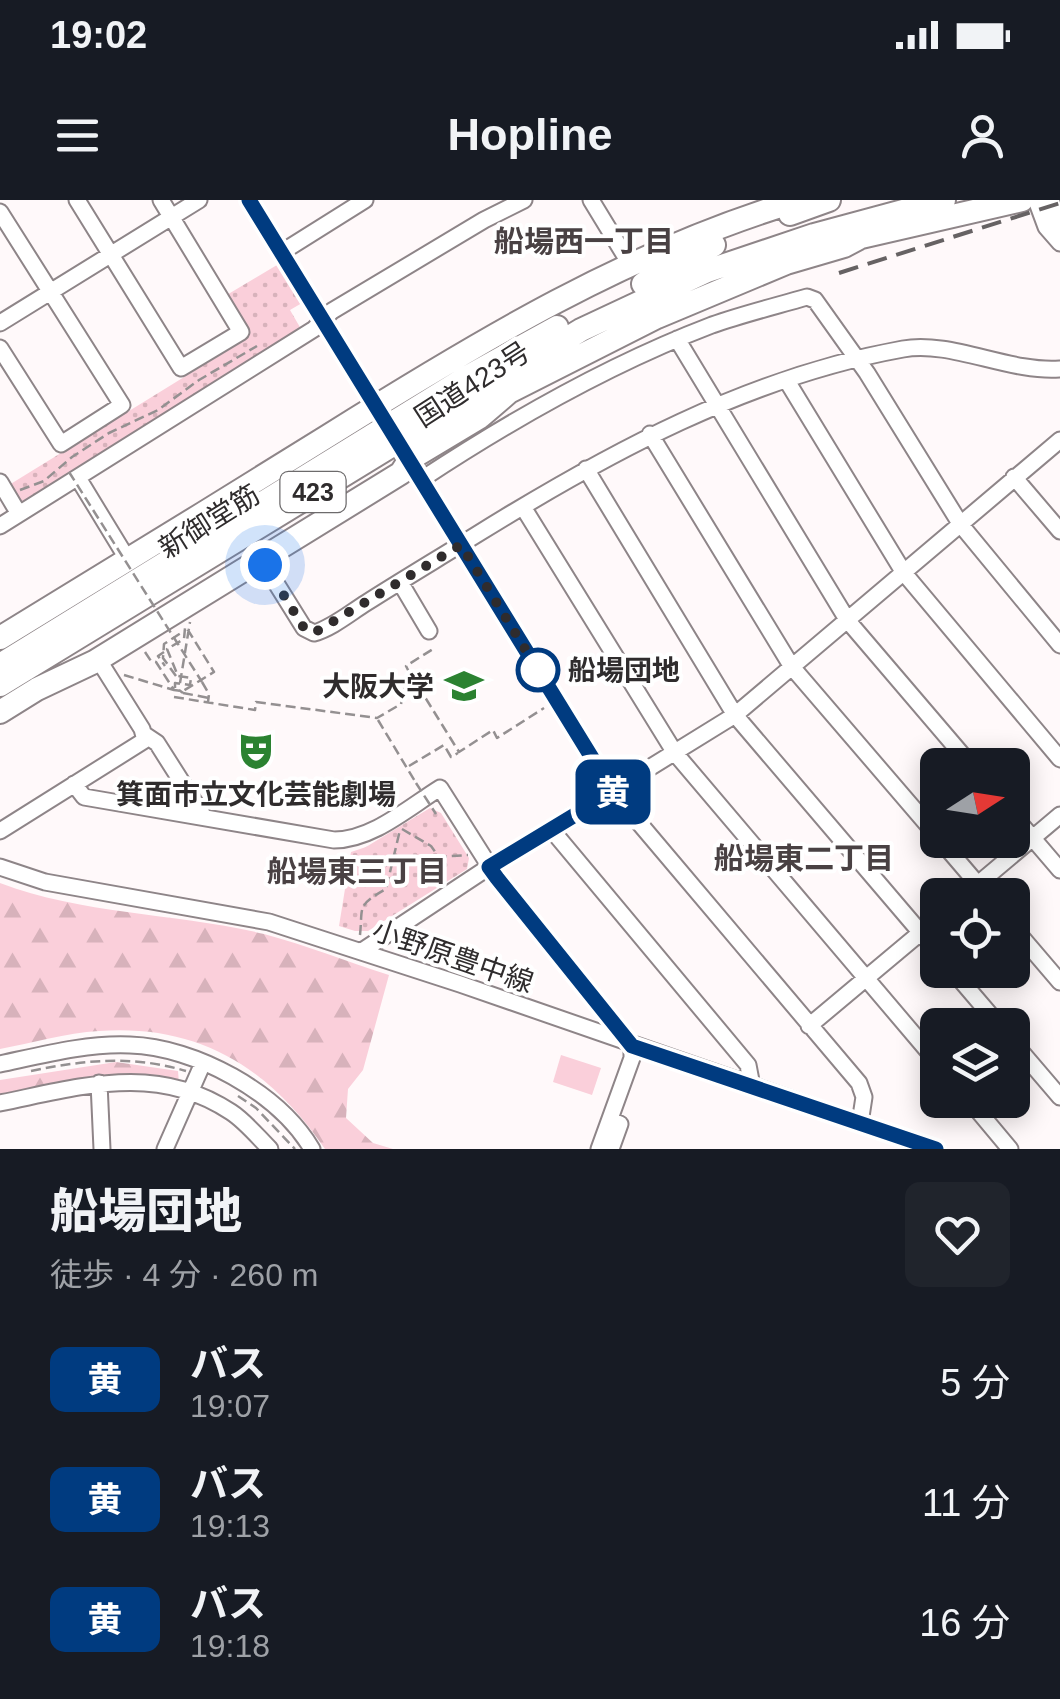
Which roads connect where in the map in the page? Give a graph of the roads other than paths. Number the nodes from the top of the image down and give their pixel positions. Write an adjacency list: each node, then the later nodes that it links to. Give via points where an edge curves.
1 (77, 200): 22 (street)
2 (161, 200): 17 (street)
3 (199, 200): 17 (street)
4 (249, 200): 21 (street)
5 (366, 200): 21 (street)
6 (524, 200): 26 (street)
7 (591, 200): 23 (street)
8 (800, 200): 15 (highway, 国道423号 / 423)
9 (829, 200): 24 (highway, via 667,268)
10 (900, 200): 24 (highway, 新御堂筋 / 423, via 752,242)
11 (944, 200): 24 (highway, 新御堂筋 / 423)
12 (1022, 200): 19 (highway, 国道423号 / 423)
13 (1036, 200): 20 (street)
14 (1051, 200): 18 (street)
15 (775, 204): 23 (highway, 国道423号 / 423)
16 (0, 212): 25 (street)
17 (172, 217): 22 (street); 22 (street, via 241,332 181,368)
18 (1060, 224)
19 (861, 237): 24 (highway); 37 (highway, 国道423号 / 423, via 703,296 594,346 508,392)
20 (1060, 243)
21 (282, 252): 26 (street)
22 (111, 254): 25 (street)
23 (630, 264): 34 (highway, 国道423号 / 423, via 455,356)
24 (647, 291): 56 (highway, 新御堂筋 / 423, via 572,318 465,378); 59 (highway, 新御堂筋 / 423)
25 (51, 292): 27 (street); 29 (street, via 122,406 61,444)
26 (322, 319): 34 (street); 39 (street)
27 (0, 323)
28 (677, 340): 30 (street, via 807,297 816,300); 33 (street); 37 (street)
29 (0, 348)
30 (857, 360): 31 (street, via 926,348); 32 (street); 44 (street)
31 (1060, 369)
32 (788, 381): 33 (street); 50 (street)
33 (717, 406): 35 (street); 52 (street)
34 (380, 411): 37 (street, bridge); 48 (highway, 国道423号 / 423)
35 (650, 434): 38 (street); 58 (street)
36 (1060, 440): 40 (street)
37 (411, 462): 47 (street); 49 (highway, 国道423号 / 423)
38 (586, 469): 42 (street); 61 (street)
39 (74, 475): 43 (street); 48 (street)
40 (1014, 477): 44 (street); 46 (street)
41 (6, 484): 43 (street)
42 (523, 507): 47 (street); 64 (street)
43 (20, 514): 45 (street)
44 (961, 525): 50 (street); 55 (street)
45 (0, 526)
46 (1060, 531)
47 (461, 545): 51 (street); 67 (street)
48 (120, 553): 54 (highway, 国道423号 / 423)
49 (261, 559): 51 (street, via 308,632 320,632); 57 (highway, 国道423号 / 423)
50 (904, 573): 52 (street); 65 (street)
51 (400, 582): 53 (street)
52 (848, 620): 58 (street); 63 (street)
53 (430, 631)
54 (0, 638)
55 (1060, 645)
56 (0, 665)
57 (107, 666): 60 (highway, 国道423号 / 423, via 37,689); 62 (street)
58 (792, 667): 61 (street); 70 (street)
59 (0, 685)
60 (0, 712)
61 (734, 715): 64 (street); 79 (street)
62 (145, 735): 66 (street, via 142,744); 69 (street, via 158,743)
63 (957, 748)
64 (674, 753): 67 (street); 82 (street)
65 (1060, 758)
66 (74, 784): 69 (street, via 84,797); 72 (street)
67 (613, 792): 71 (street); 86 (street)
68 (1060, 815): 74 (street)
69 (204, 817): 76 (street, via 351,840 440,788)
70 (920, 817)
71 (551, 830): 76 (street); 93 (street, via 748,1065)
72 (0, 831)
73 (1030, 835): 74 (street)
74 (1033, 838): 77 (street); 78 (street)
75 (0, 867): 80 (street, 小野原豊中線, via 44,882)
76 (489, 867): 80 (street); 88 (street)
77 (1060, 870)
78 (991, 878)
79 (920, 933): 82 (street)
80 (361, 943): 88 (street, 小野原豊中線)
81 (1030, 947): 83 (street)
82 (867, 978): 86 (street); 87 (street)
83 (1060, 982)
84 (967, 988): 85 (street)
85 (984, 1008)
86 (809, 1026): 99 (street, via 858,1083 864,1097)
87 (920, 1041)
88 (632, 1046): 93 (street, 小野原豊中線); 98 (street)
89 (1030, 1062): 95 (street)
90 (203, 1063): 91 (street, via 130,1045); 94 (street); 103 (street, via 250,1088)
91 (0, 1064)
92 (99, 1083): 94 (street, via 138,1080); 96 (street); 100 (street)
93 (752, 1086): 99 (street, 小野原豊中線)
94 (191, 1093): 101 (street); 102 (street, via 232,1112)
95 (1060, 1097)
96 (0, 1104)
97 (984, 1118): 107 (street)
98 (610, 1120): 104 (street); 105 (street, via 620,1124)
99 (860, 1123): 106 (street, 小野原豊中線)
100 (102, 1149)
101 (165, 1149)
102 (270, 1149)
103 (312, 1149)
104 (599, 1149)
105 (611, 1149)
106 (936, 1149)
107 (1010, 1149)

